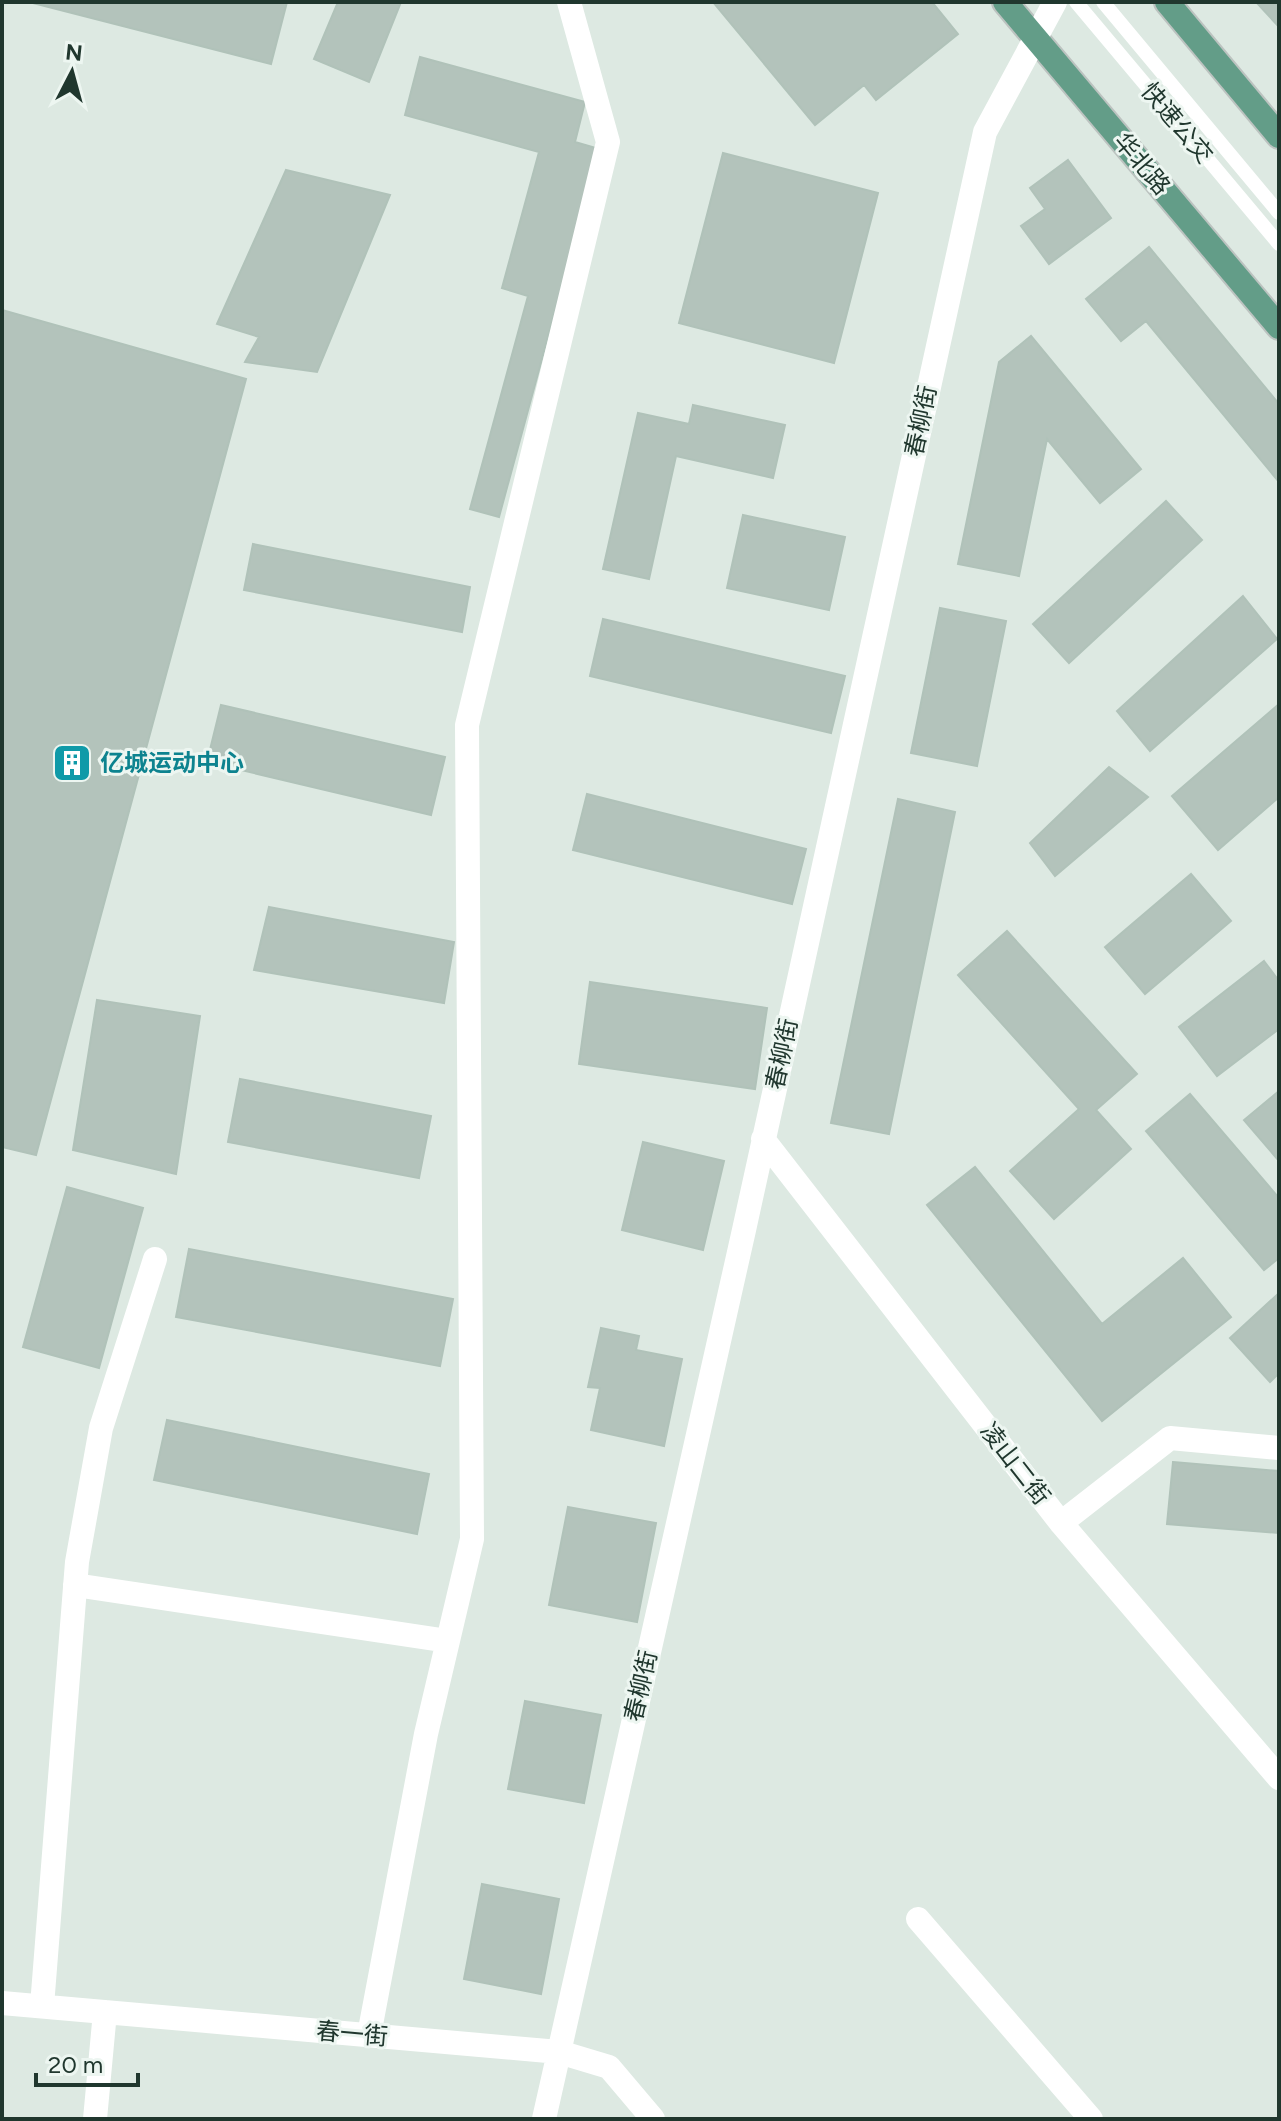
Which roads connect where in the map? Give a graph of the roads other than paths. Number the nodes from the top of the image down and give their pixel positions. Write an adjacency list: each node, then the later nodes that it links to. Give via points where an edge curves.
1 (569, 2): 17 (street, via 608,142 467,725 472,1539)
2 (1005, 2): 7 (main road, 华北路)
3 (1055, 2): 7 (street, 春柳街)
4 (1076, 2): 10 (lane, 快速公交)
5 (1103, 2): 9 (lane, 快速公交)
6 (1167, 2): 8 (main road)
7 (1036, 38): 11 (main road, 华北路); 12 (street, 春柳街, via 985,132)
8 (1279, 136)
9 (1279, 213)
10 (1279, 244)
11 (1279, 327)
12 (763, 1139): 15 (street, 凌山二街); 24 (street, 春柳街)
13 (155, 1259): 16 (street, via 101,1428)
14 (1279, 1448): 15 (street, via 1170,1438)
15 (1061, 1523): 18 (street, 凌山二街)
16 (75, 1585): 17 (street); 21 (street)
17 (448, 1641): 23 (street)
18 (1279, 1778)
19 (918, 1919): 28 (street)
20 (2, 2003): 21 (street, 春一街)
21 (42, 2006): 22 (street, 春一街)
22 (105, 2012): 23 (street, 春一街); 25 (street)
23 (369, 2035): 24 (street, 春一街)
24 (559, 2052): 26 (street, 春柳街); 27 (street, 春一街, via 609,2067)
25 (95, 2119)
26 (544, 2119)
27 (653, 2119)
28 (1091, 2119)

